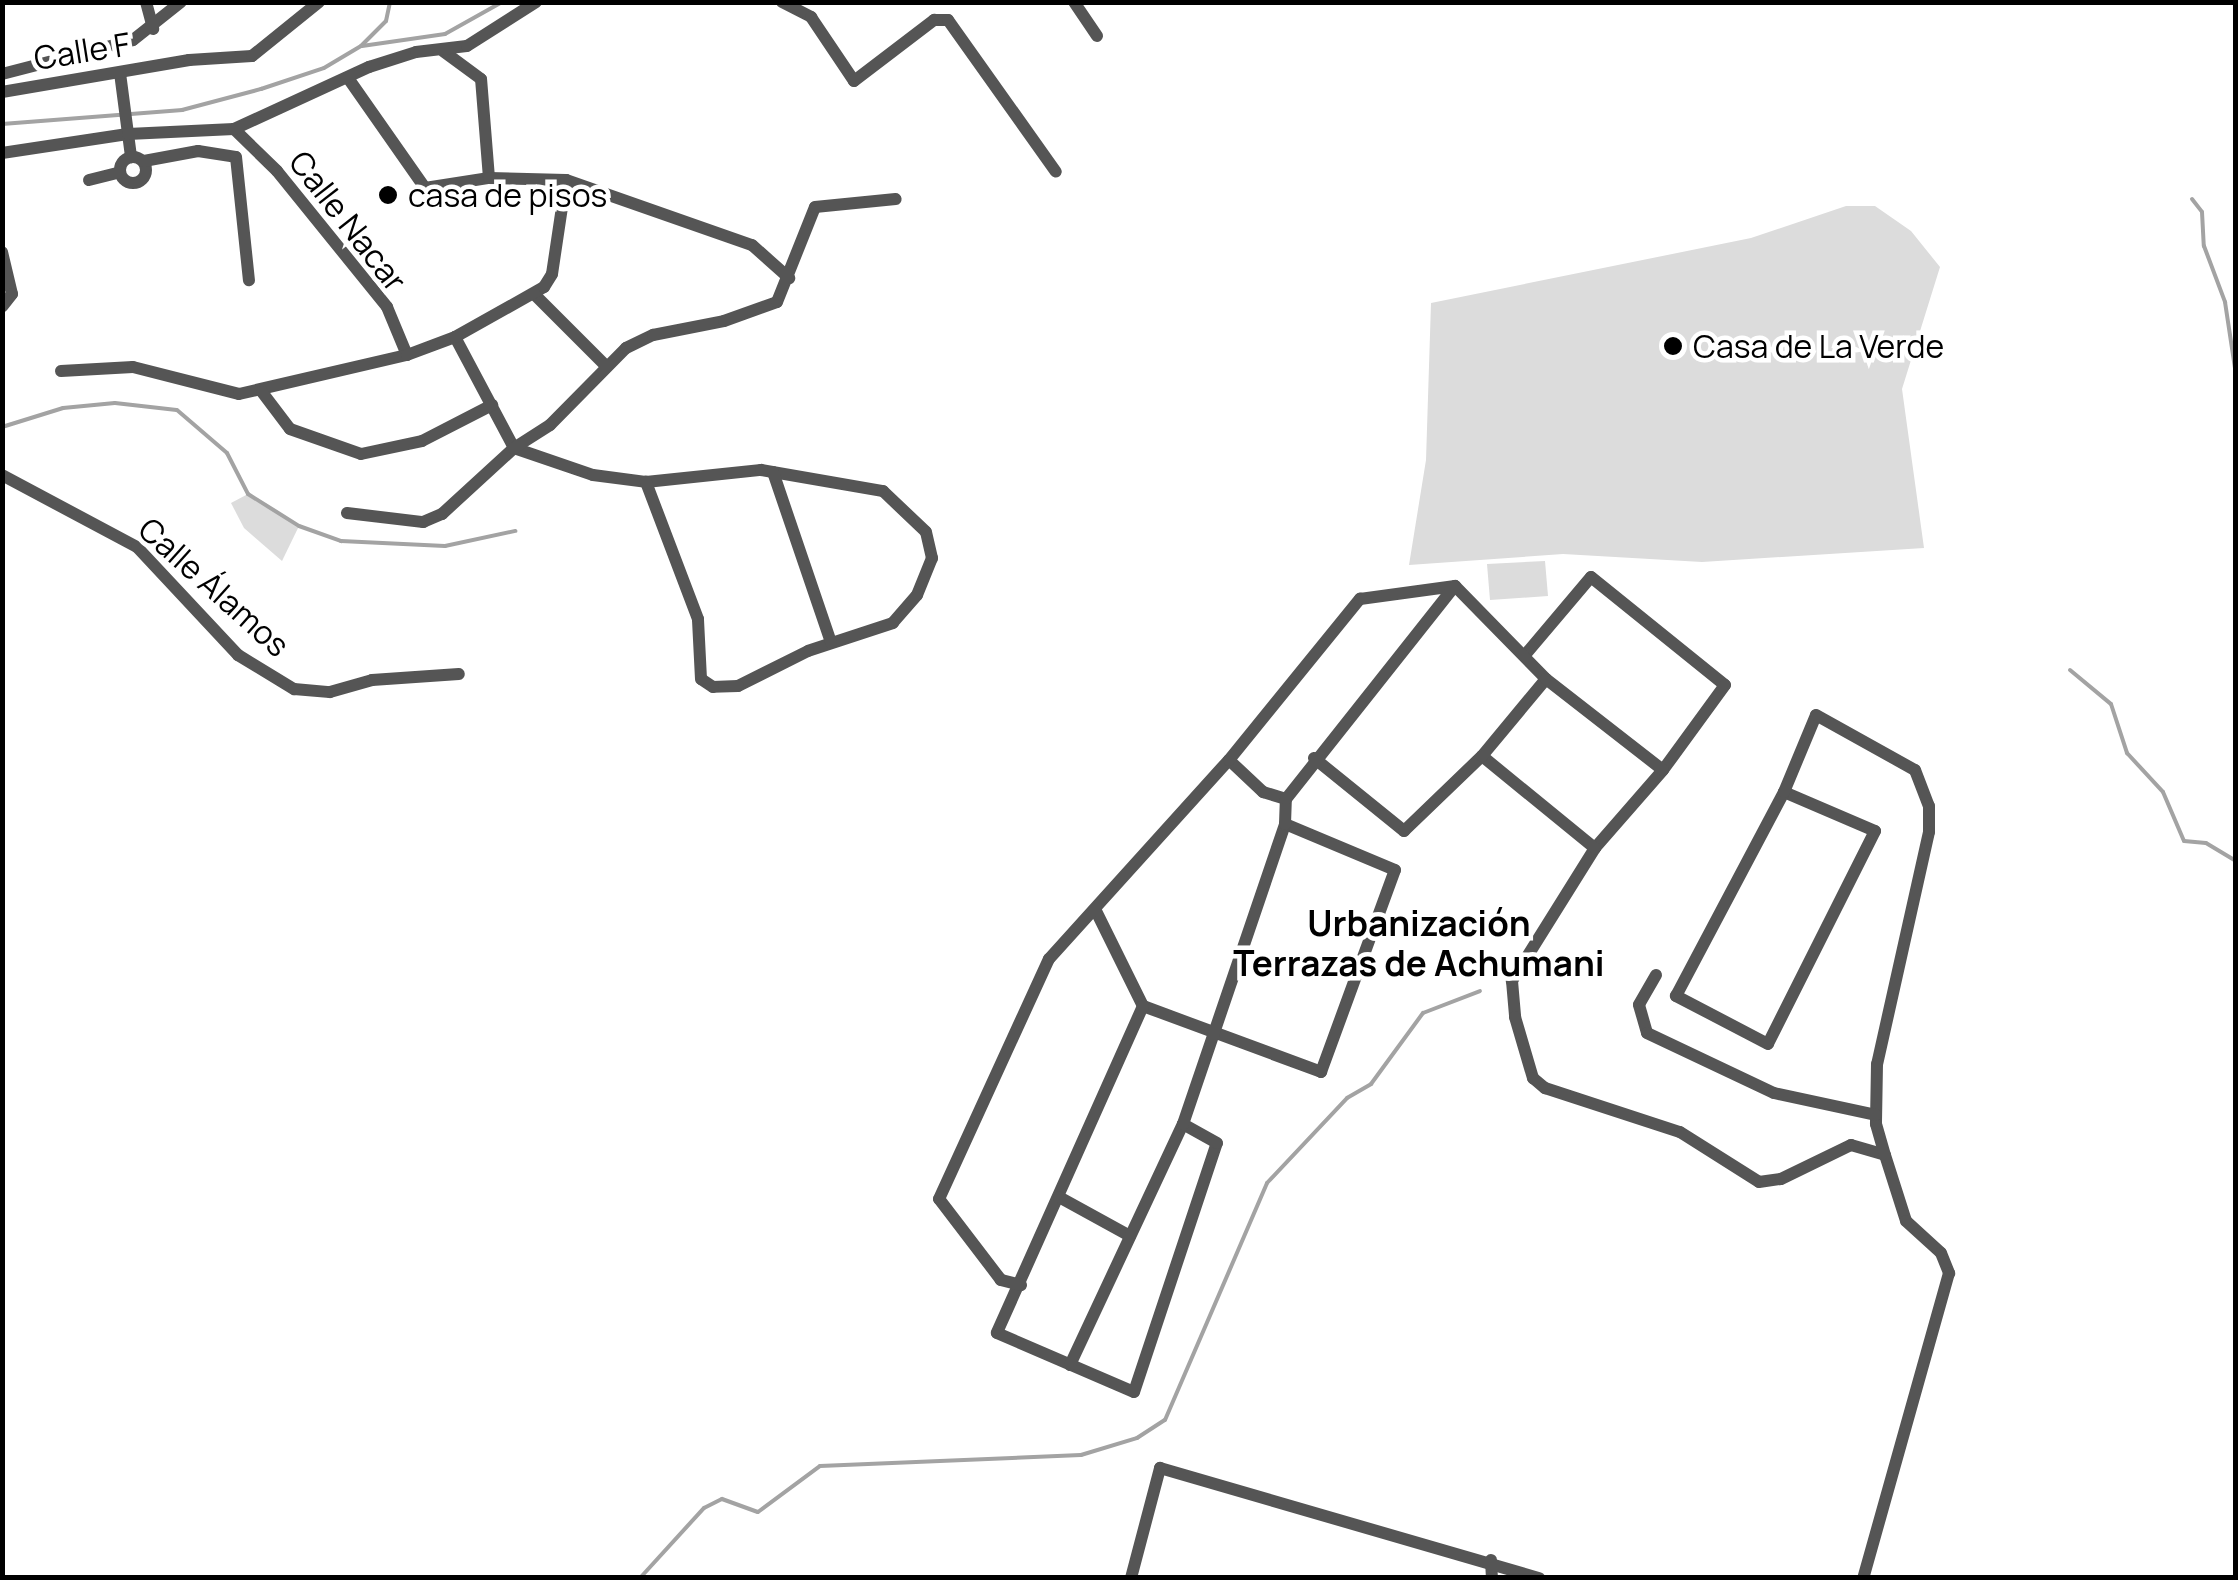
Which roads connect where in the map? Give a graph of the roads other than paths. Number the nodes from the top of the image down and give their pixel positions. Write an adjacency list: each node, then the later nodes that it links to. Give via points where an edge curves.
1 (146, 2): 7 (street)
2 (181, 2): 7 (street)
3 (319, 2): 10 (street, Calle F, via 252,56)
4 (536, 2): 9 (street, via 467,46)
5 (782, 2): 19 (street, via 811,17 854,81 934,20 948,20)
6 (1074, 2): 8 (street)
7 (153, 29): 11 (street, via 110,48)
8 (1097, 36)
9 (442, 51): 12 (street, via 403,56); 20 (street, via 481,80)
10 (120, 73): 13 (street, Calle F); 15 (street)
11 (2, 74)
12 (348, 78): 14 (street); 20 (street, via 424,188)
13 (2, 92)
14 (234, 129): 15 (street); 30 (street, Calle Nacar, via 277,171 387,308)
15 (128, 132): 16 (street); 17 (street)
16 (2, 153)
17 (137, 159): 18 (street); 18 (street, via 142,180 129,182); 26 (street, via 198,151 236,157)
18 (120, 172): 21 (street)
19 (1056, 172)
20 (489, 178): 22 (street)
21 (89, 180)
22 (566, 180): 25 (street, via 752,245); 27 (street, via 552,274)
23 (896, 199): 25 (street, via 815,207 804,222)
24 (2, 252): 28 (street, via 12,294)
25 (790, 278): 31 (street, via 777,302 652,335)
26 (249, 280)
27 (535, 295): 29 (street); 31 (street)
28 (2, 307)
29 (456, 336): 30 (street); 34 (street)
30 (406, 355): 33 (street)
31 (605, 365): 35 (street, via 550,425)
32 (61, 371): 33 (street, via 134,367 224,394)
33 (262, 392): 34 (street, via 290,429 361,454 422,441)
34 (492, 405): 35 (street)
35 (514, 448): 38 (street, via 593,475); 39 (street, via 455,504 423,522)
36 (773, 472): 38 (street); 41 (street); 41 (street, via 883,492 926,532 932,558 917,595 893,624)
37 (2, 475): 43 (street, Calle Álamos, via 137,547 238,655 294,689 330,692 372,680 448,680)
38 (646, 482): 41 (street, via 698,619 701,679 713,688 738,686)
39 (347, 513)
40 (1455, 586): 42 (street); 46 (street); 47 (street, via 1360,599)
41 (831, 642)
42 (1525, 655): 44 (street); 48 (street, via 1592,576 1724,685)
43 (459, 674)
44 (1546, 679): 45 (street); 48 (street)
45 (1482, 756): 46 (street, via 1404,831); 52 (street)
46 (1314, 758): 50 (street)
47 (1229, 760): 50 (street, via 1262,792); 53 (street)
48 (1664, 770): 52 (street)
49 (1784, 792): 49 (street, via 1676,996 1768,1044 1874,831); 57 (street, via 1816,715 1915,770 1929,806 1929,832 1877,1064)
50 (1286, 798): 51 (street)
51 (1285, 824): 56 (street); 56 (street, via 1395,870 1321,1072)
52 (1595, 848): 59 (street, via 1512,981 1532,1078 1544,1088 1680,1132 1759,1182 1781,1180 1851,1145)
53 (1096, 911): 55 (street); 62 (street, via 1049,959 938,1199 1001,1280)
54 (1656, 975): 57 (street, via 1639,1004 1646,1032 1774,1093)
55 (1143, 1006): 56 (street); 60 (street)
56 (1209, 1036): 58 (street)
57 (1876, 1114): 59 (street)
58 (1183, 1124): 61 (street); 63 (street, via 1217,1143 1134,1392)
59 (1885, 1155): 68 (street, via 1906,1221 1941,1252 1950,1284)
60 (1059, 1197): 61 (street); 62 (street)
61 (1130, 1236): 63 (street)
62 (1021, 1285): 63 (street, via 997,1334)
63 (1070, 1364)
64 (1491, 1560): 65 (street, via 1160,1468); 66 (street); 67 (street)
65 (1131, 1578)
66 (1492, 1578)
67 (1539, 1578)
68 (1863, 1578)

